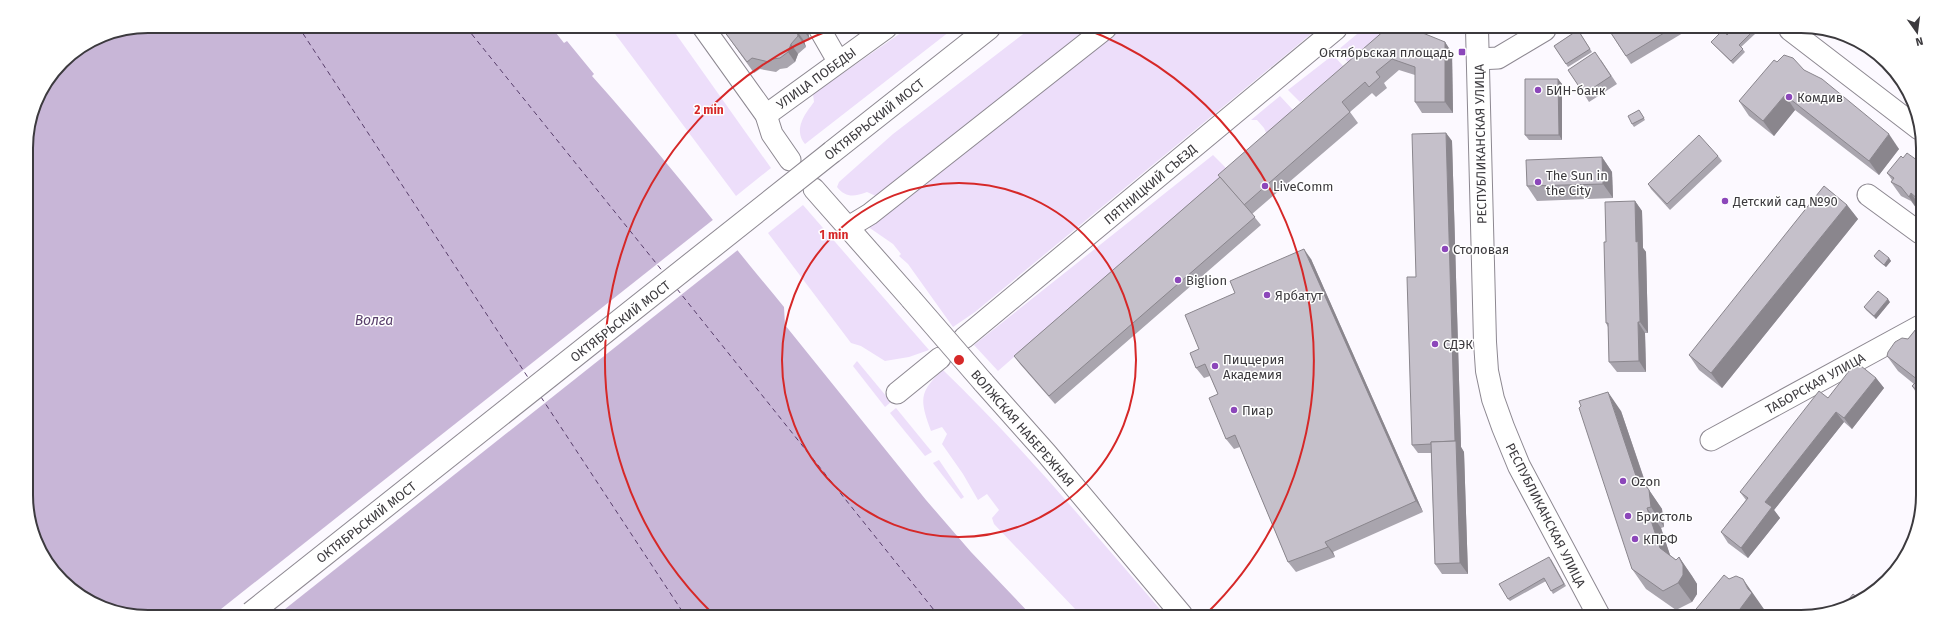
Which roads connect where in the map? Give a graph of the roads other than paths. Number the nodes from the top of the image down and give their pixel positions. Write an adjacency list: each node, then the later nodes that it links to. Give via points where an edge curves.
1 (707, 33): 12 (street)
2 (822, 33): 11 (street)
3 (879, 33): 11 (street, УЛИЦА ПОБЕДЫ)
4 (983, 33): 24 (main road, ОКТЯБРЬСКИЙ МОСТ, bridge)
5 (1100, 33): 17 (street, via 870,214)
6 (1331, 33): 20 (street, ПЯТНИЦКИЙ СЪЕЗД)
7 (1477, 33): 10 (main road, РЕСПУБЛИКАНСКАЯ УЛИЦА)
8 (1540, 33): 10 (street, via 1498,58)
9 (1794, 33): 13 (street)
10 (1478, 59): 26 (main road, РЕСПУБЛИКАНСКАЯ УЛИЦА, via 1487,371 1493,399 1519,466)
11 (838, 61): 12 (street, УЛИЦА ПОБЕДЫ)
12 (766, 115): 14 (street, via 772,134)
13 (1914, 126)
14 (790, 160)
15 (814, 189): 17 (street, ВОЛЖСКАЯ НАБЕРЕЖНАЯ)
16 (1868, 196): 18 (street)
17 (847, 228): 25 (street, ВОЛЖСКАЯ НАБЕРЕЖНАЯ, bridge, via 1047,454)
18 (1916, 230)
19 (1916, 328): 23 (street, ТАБОРСКАЯ УЛИЦА)
20 (964, 338)
21 (940, 358): 22 (street)
22 (897, 393)
23 (1711, 440)
24 (255, 610)
25 (1178, 610)
26 (1596, 610)

